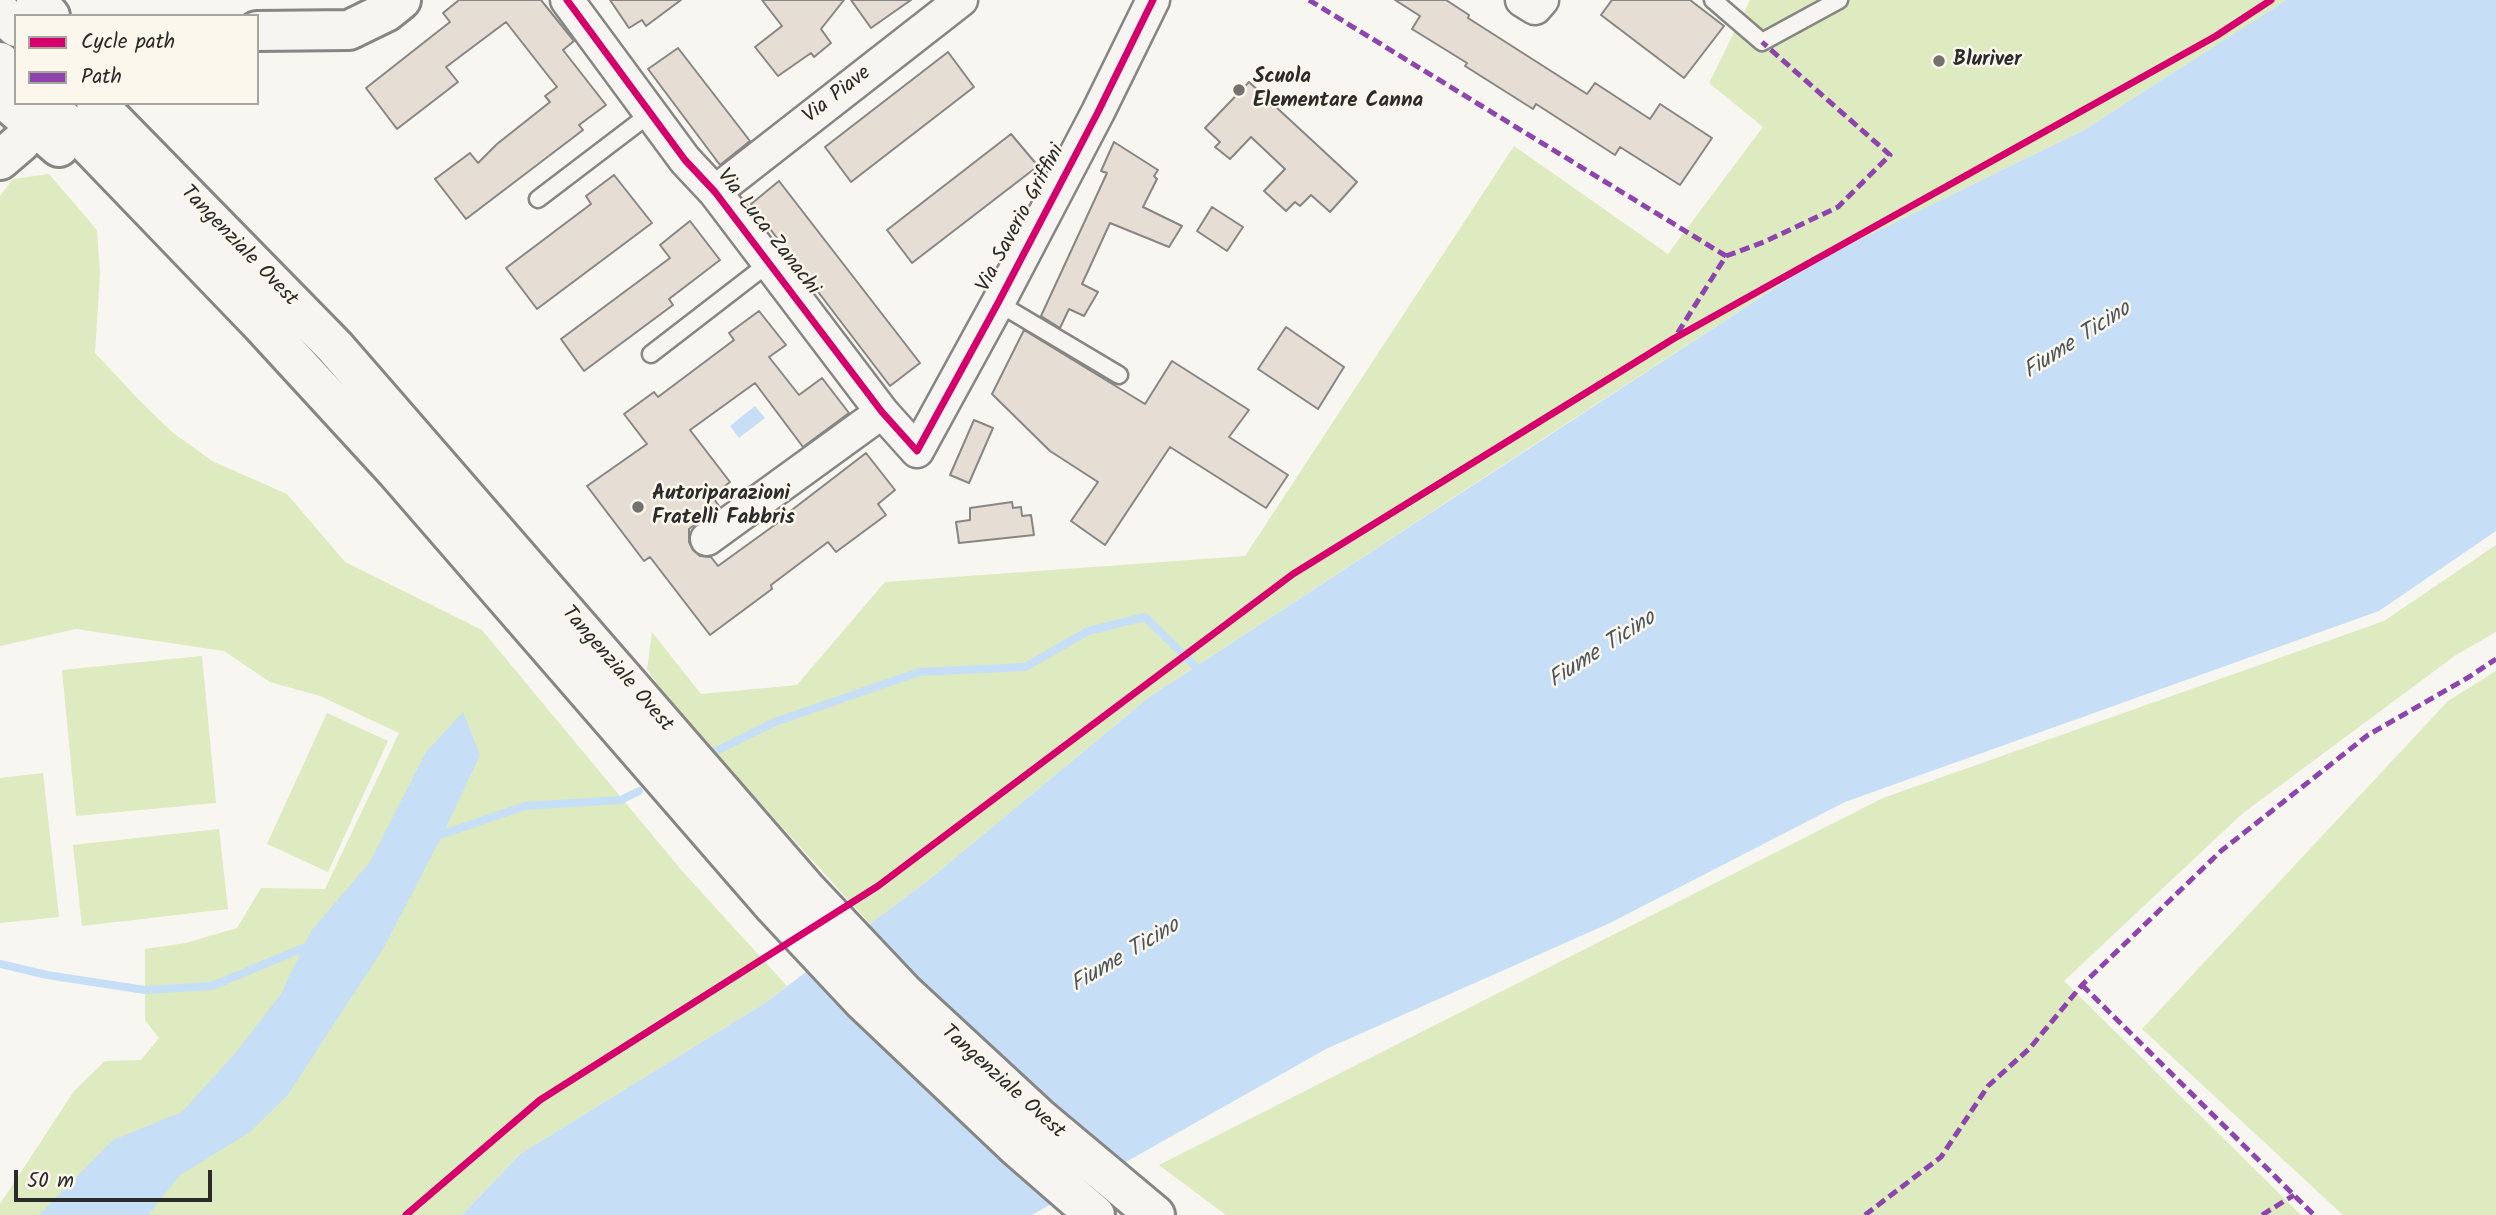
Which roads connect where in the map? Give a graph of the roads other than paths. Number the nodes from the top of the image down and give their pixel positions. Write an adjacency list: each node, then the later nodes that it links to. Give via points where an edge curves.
1 (36, 0): 9 (main road)
2 (401, 0): 11 (main road, via 349,30)
3 (567, 0): 18 (street, Via Luca Zanachi)
4 (961, 0): 19 (street, Via Piave)
5 (1153, 0): 22 (street, Via Saverio Griffini)
6 (1713, 0): 7 (lane, via 1762,42)
7 (1839, 0)
8 (0, 12): 10 (main road)
9 (48, 14)
10 (14, 25)
11 (259, 31)
12 (0, 62): 13 (main road)
13 (14, 74)
14 (0, 96): 24 (main road)
15 (47, 105): 24 (main road, Tangenziale Ovest)
16 (98, 105): 23 (main road, Tangenziale Ovest)
17 (129, 105): 23 (main road)
18 (651, 113): 19 (street, Via Luca Zanachi); 20 (lane)
19 (715, 192): 21 (street, Via Luca Zanachi)
20 (538, 199)
21 (769, 263): 25 (lane, Via Luca Zanachi); 27 (street, Via Luca Zanachi)
22 (998, 303): 26 (lane); 28 (street, Via Saverio Griffini)
23 (303, 313): 30 (main road, Tangenziale Ovest)
24 (261, 324): 30 (main road, Tangenziale Ovest)
25 (651, 354)
26 (1119, 375)
27 (881, 412): 28 (street, Via Luca Zanachi); 29 (street)
28 (917, 451)
29 (707, 539)
30 (696, 788): 31 (main road, Tangenziale Ovest, via 774,906 863,1001); 32 (main road, Tangenziale Ovest, via 805,888 905,995 1038,1117)
31 (1095, 1215)
32 (1155, 1215)

